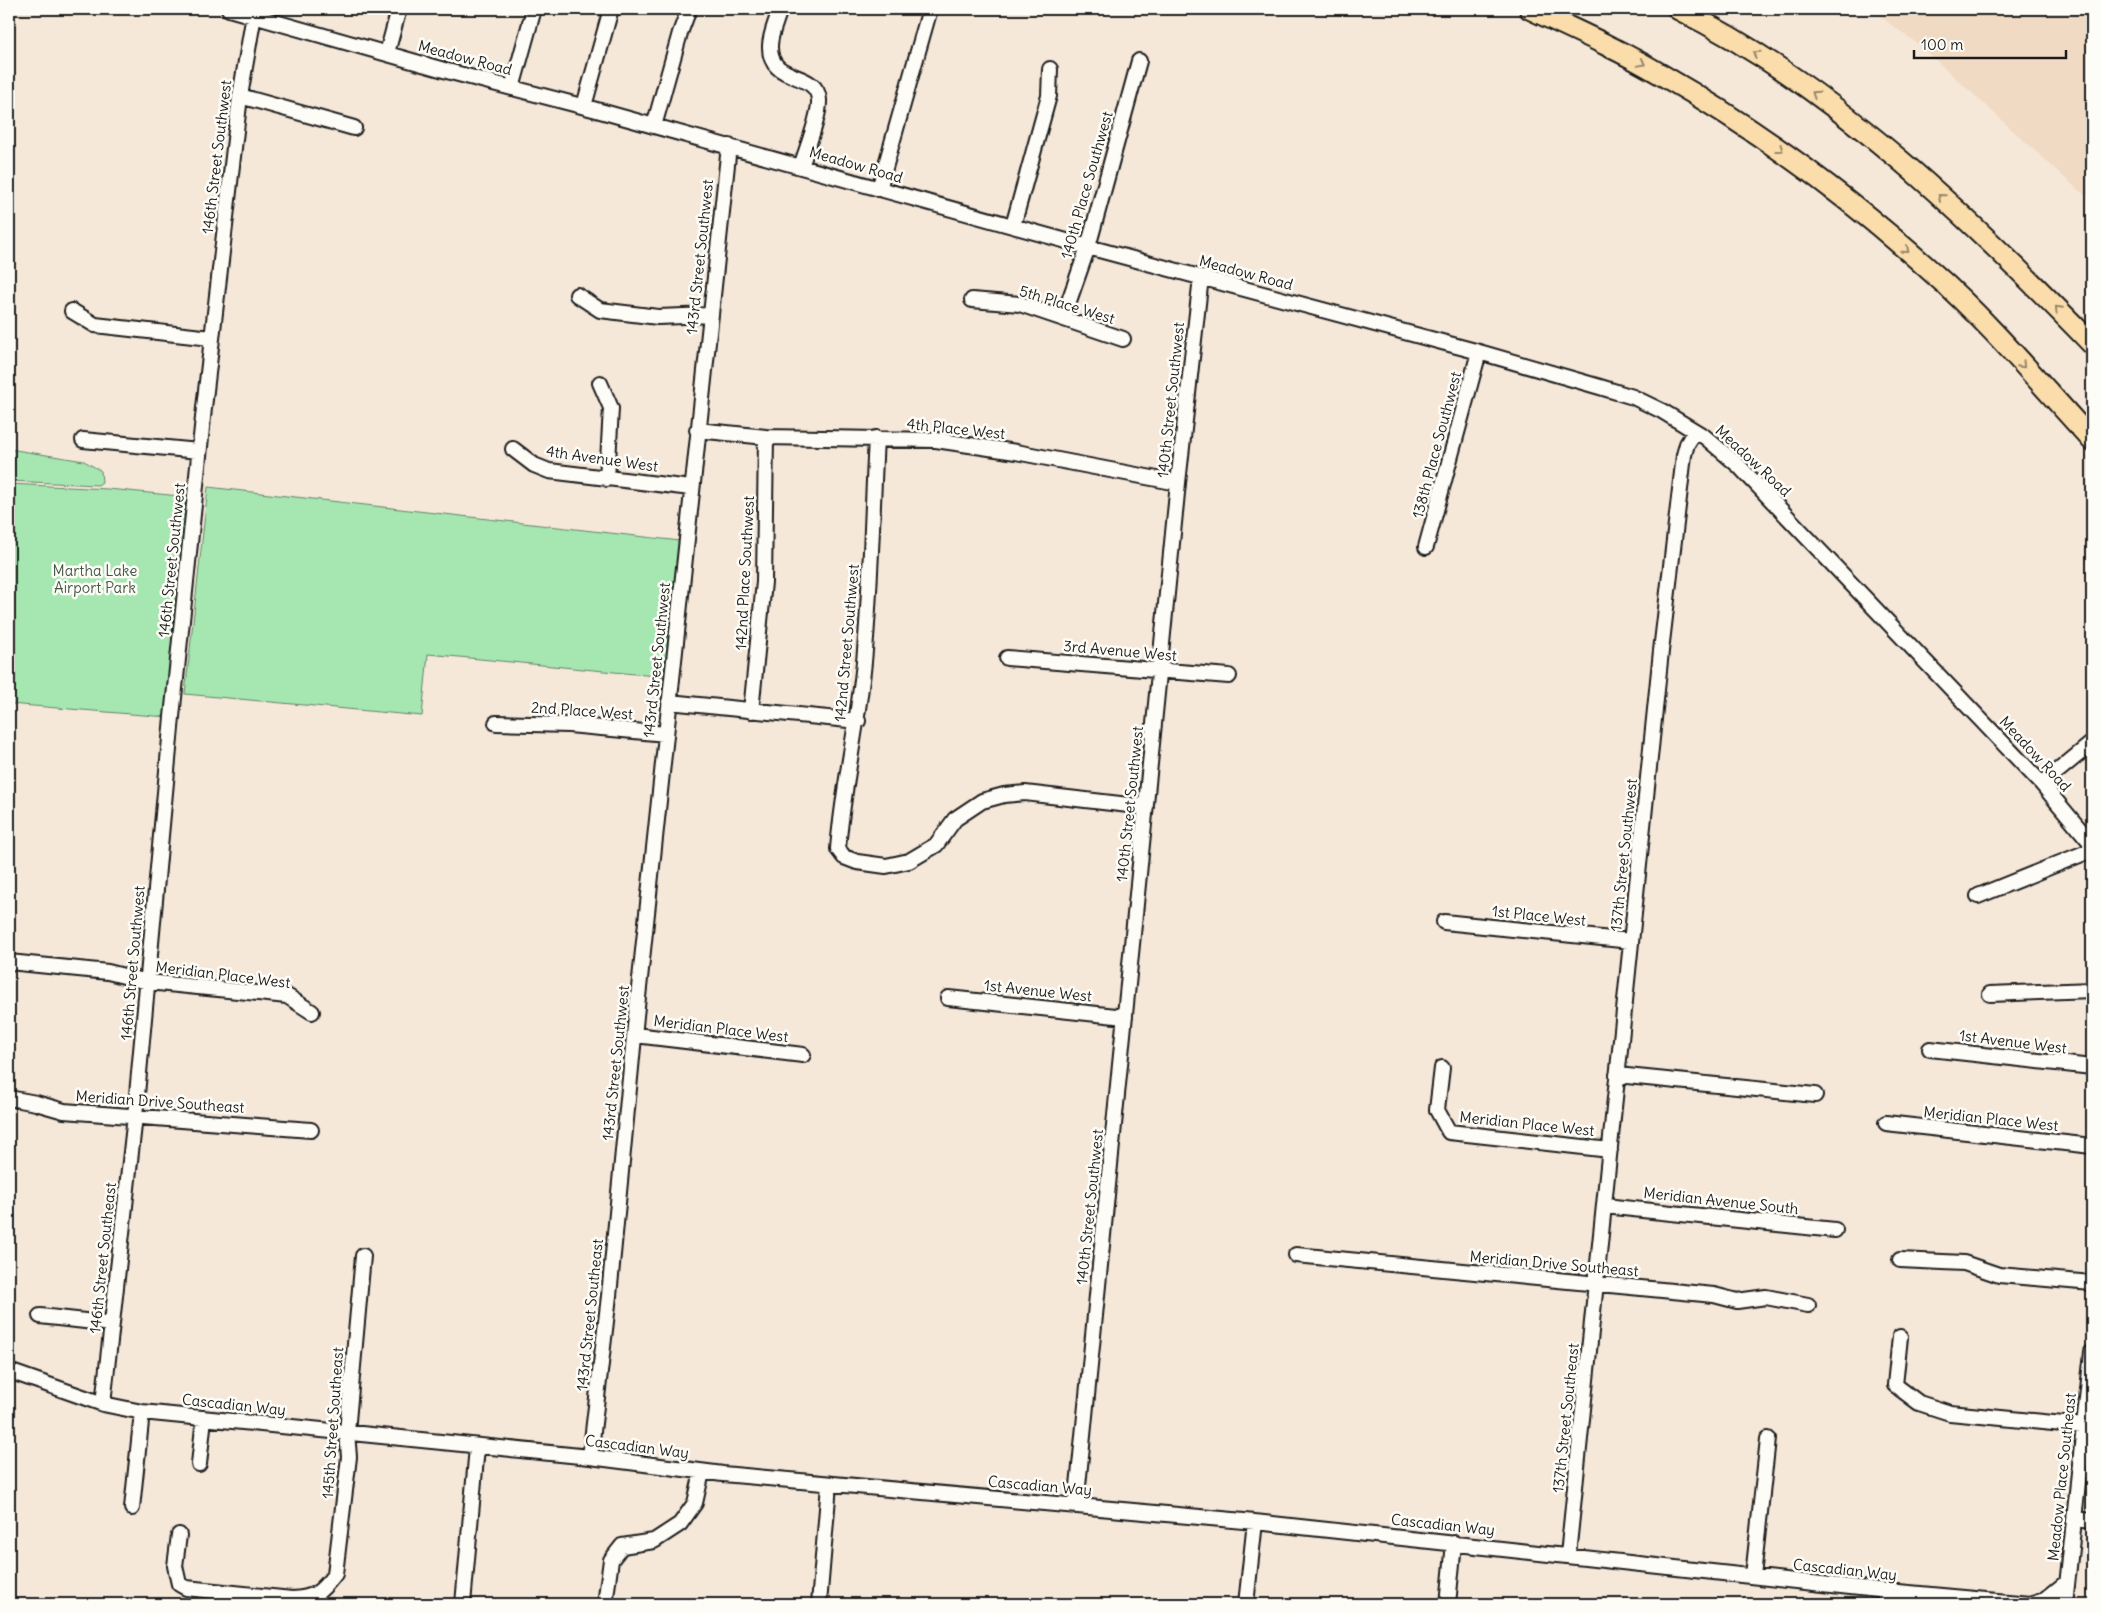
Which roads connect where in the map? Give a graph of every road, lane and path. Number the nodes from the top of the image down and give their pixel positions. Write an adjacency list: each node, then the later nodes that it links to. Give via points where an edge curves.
1 (229, 9): 10 (street, Meadow Road)
2 (399, 9): 11 (street)
3 (534, 9): 14 (street)
4 (611, 9): 16 (street)
5 (690, 9): 17 (street, via 680,32)
6 (780, 9): 20 (street, via 770,44 772,59 778,69 815,88 819,100)
7 (930, 9): 21 (street)
8 (1530, 9): 40 (highway, one-way to 40, via 1661,74 1761,136 1822,179 1934,273)
9 (1678, 9): 32 (highway, one-way to 9, via 2011,260 1851,118 1741,44)
10 (254, 12): 11 (street, Meadow Road); 15 (street, 146th Street Southwest)
11 (386, 54): 14 (street, Meadow Road)
12 (1139, 61): 23 (street, 140th Place Southwest)
13 (1050, 69): 22 (street, via 1048,96)
14 (512, 88): 16 (street, Meadow Road)
15 (240, 96): 18 (street); 30 (street, 146th Street Southwest)
16 (584, 106): 17 (street, Meadow Road)
17 (654, 126): 19 (street, Meadow Road)
18 (354, 128)
19 (729, 146): 20 (street, Meadow Road); 28 (street, 143rd Street Southwest)
20 (801, 167): 21 (street, Meadow Road)
21 (879, 189): 22 (street, Meadow Road)
22 (1013, 226): 23 (street, Meadow Road)
23 (1088, 247): 24 (street, Meadow Road); 29 (street, 140th Place Southwest)
24 (1201, 277): 33 (street, Meadow Road); 44 (street, 140th Street Southwest)
25 (577, 295): 28 (street, via 600,310 658,317)
26 (972, 300): 29 (street, 5th Place West, via 1020,304)
27 (72, 311): 30 (street, via 95,325)
28 (710, 316): 35 (street, 143rd Street Southwest)
29 (1063, 318): 31 (street, 5th Place West)
30 (212, 338): 42 (street, 146th Street Southwest)
31 (1123, 339)
32 (2092, 344)
33 (1479, 352): 36 (street, Meadow Road, via 1632,397); 46 (street, 138th Place Southwest)
34 (600, 383): 43 (street, via 611,408)
35 (698, 430): 37 (street, 4th Place West); 45 (street, 143rd Street Southwest)
36 (1695, 431): 56 (street, Meadow Road, via 1725,454 1778,506); 62 (street, 137th Street Southwest, via 1684,456)
37 (766, 437): 38 (street, 4th Place West); 51 (street, 142nd Place Southwest, via 764,582)
38 (876, 438): 44 (street, 4th Place West, via 936,440); 52 (street, 142nd Street Southwest)
39 (83, 440): 42 (street)
40 (2092, 440)
41 (513, 449): 43 (street, 4th Avenue West, via 534,465 549,471)
42 (199, 451): 64 (street, 146th Street Southwest)
43 (607, 479): 45 (street, 4th Avenue West)
44 (1178, 483): 48 (street, 140th Street Southwest)
45 (691, 488): 50 (street, 143rd Street Southwest)
46 (1426, 547)
47 (1008, 658): 48 (street, 3rd Avenue West)
48 (1159, 672): 49 (street, 3rd Avenue West); 57 (street, 140th Street Southwest)
49 (1229, 676)
50 (669, 702): 51 (street); 54 (street, 143rd Street Southwest)
51 (751, 711): 52 (street)
52 (858, 721): 57 (street, 142nd Street Southwest, via 841,812 838,849 844,857 857,862 886,866 910,861 936,846 955,819 982,801 1004,795 1025,793)
53 (496, 723): 54 (street, 2nd Place West, via 569,725)
54 (666, 734): 70 (street, 143rd Street Southwest)
55 (2092, 743): 56 (street)
56 (2042, 784): 58 (street, Meadow Road)
57 (1146, 807): 69 (street, 140th Street Southwest)
58 (2092, 844)
59 (2092, 850): 60 (street)
60 (1978, 896)
61 (1444, 922): 62 (street, 1st Place West)
62 (1631, 941): 75 (street, 137th Street Southwest)
63 (9, 962): 64 (street, Meridian Place West, via 108,972)
64 (148, 982): 68 (street, Meridian Place West, via 288,996); 78 (street, 146th Street Southwest)
65 (2092, 990): 66 (street)
66 (1990, 994)
67 (948, 998): 69 (street, 1st Avenue West)
68 (312, 1012)
69 (1125, 1017): 108 (street, 140th Street Southwest)
70 (635, 1035): 72 (street, Meridian Place West); 83 (street, 143rd Street Southwest)
71 (1930, 1049): 73 (street, 1st Avenue West)
72 (803, 1055)
73 (2092, 1067)
74 (1442, 1068): 82 (street, Meridian Place West, via 1437,1110 1449,1132)
75 (1617, 1075): 76 (street); 82 (street, 137th Street Southwest)
76 (1815, 1095)
77 (9, 1098): 78 (street, Meridian Drive Southeast, via 64,1112)
78 (135, 1116): 80 (street, Meridian Drive Southeast); 93 (street, 146th Street Southeast)
79 (1886, 1124): 81 (street, Meridian Place West)
80 (311, 1130)
81 (2092, 1146)
82 (1610, 1150): 84 (street, 137th Street Southwest)
83 (621, 1176): 104 (street, 143rd Street Southeast)
84 (1604, 1206): 85 (street, Meridian Avenue South); 90 (street, 137th Street Southwest)
85 (1835, 1230)
86 (1296, 1255): 90 (street, Meridian Drive Southeast)
87 (363, 1256): 101 (street, 145th Street Southeast)
88 (1900, 1260): 89 (street, via 1964,1264 1999,1275)
89 (2092, 1283)
90 (1596, 1284): 91 (street, Meridian Drive Southeast, via 1714,1295 1737,1301 1766,1297); 115 (street, 137th Street Southeast)
91 (1808, 1306)
92 (40, 1316): 93 (street)
93 (112, 1324): 97 (street, 146th Street Southeast)
94 (1900, 1337): 100 (street, via 1895,1385 1919,1403 1950,1413)
95 (2092, 1352): 100 (street, Meadow Place Southeast)
96 (9, 1371): 97 (street, Cascadian Way)
97 (103, 1404): 98 (street, Cascadian Way)
98 (142, 1412): 99 (street, Cascadian Way); 109 (street)
99 (204, 1418): 101 (street, Cascadian Way); 105 (street)
100 (2084, 1426): 110 (street, Meadow Place Southeast)
101 (347, 1432): 103 (street, Cascadian Way); 113 (street, 145th Street Southeast, via 349,1457 335,1574 324,1589 309,1598 292,1599 186,1588 179,1584 176,1576)
102 (1768, 1440): 116 (street)
103 (477, 1447): 104 (street, Cascadian Way); 119 (street)
104 (590, 1457): 106 (street, Cascadian Way)
105 (199, 1464)
106 (702, 1472): 107 (street, Cascadian Way); 120 (street, via 695,1503 680,1524 654,1541 622,1546 611,1560)
107 (829, 1485): 108 (street, Cascadian Way); 121 (street)
108 (1076, 1506): 112 (street, Cascadian Way)
109 (132, 1508)
110 (2075, 1519): 111 (street); 117 (street, Meadow Place Southeast)
111 (2092, 1521)
112 (1254, 1522): 114 (street, Cascadian Way); 122 (street)
113 (179, 1535)
114 (1454, 1543): 115 (street, Cascadian Way); 123 (street)
115 (1568, 1555): 116 (street, Cascadian Way)
116 (1754, 1576): 118 (street, Cascadian Way)
117 (2067, 1582): 118 (street, Cascadian Way, via 2046,1599 2030,1604); 124 (street, Meadow Place Southeast)
118 (1886, 1598)
119 (463, 1604)
120 (605, 1604)
121 (819, 1604)
122 (1246, 1604)
123 (1448, 1604)
124 (2065, 1604)

